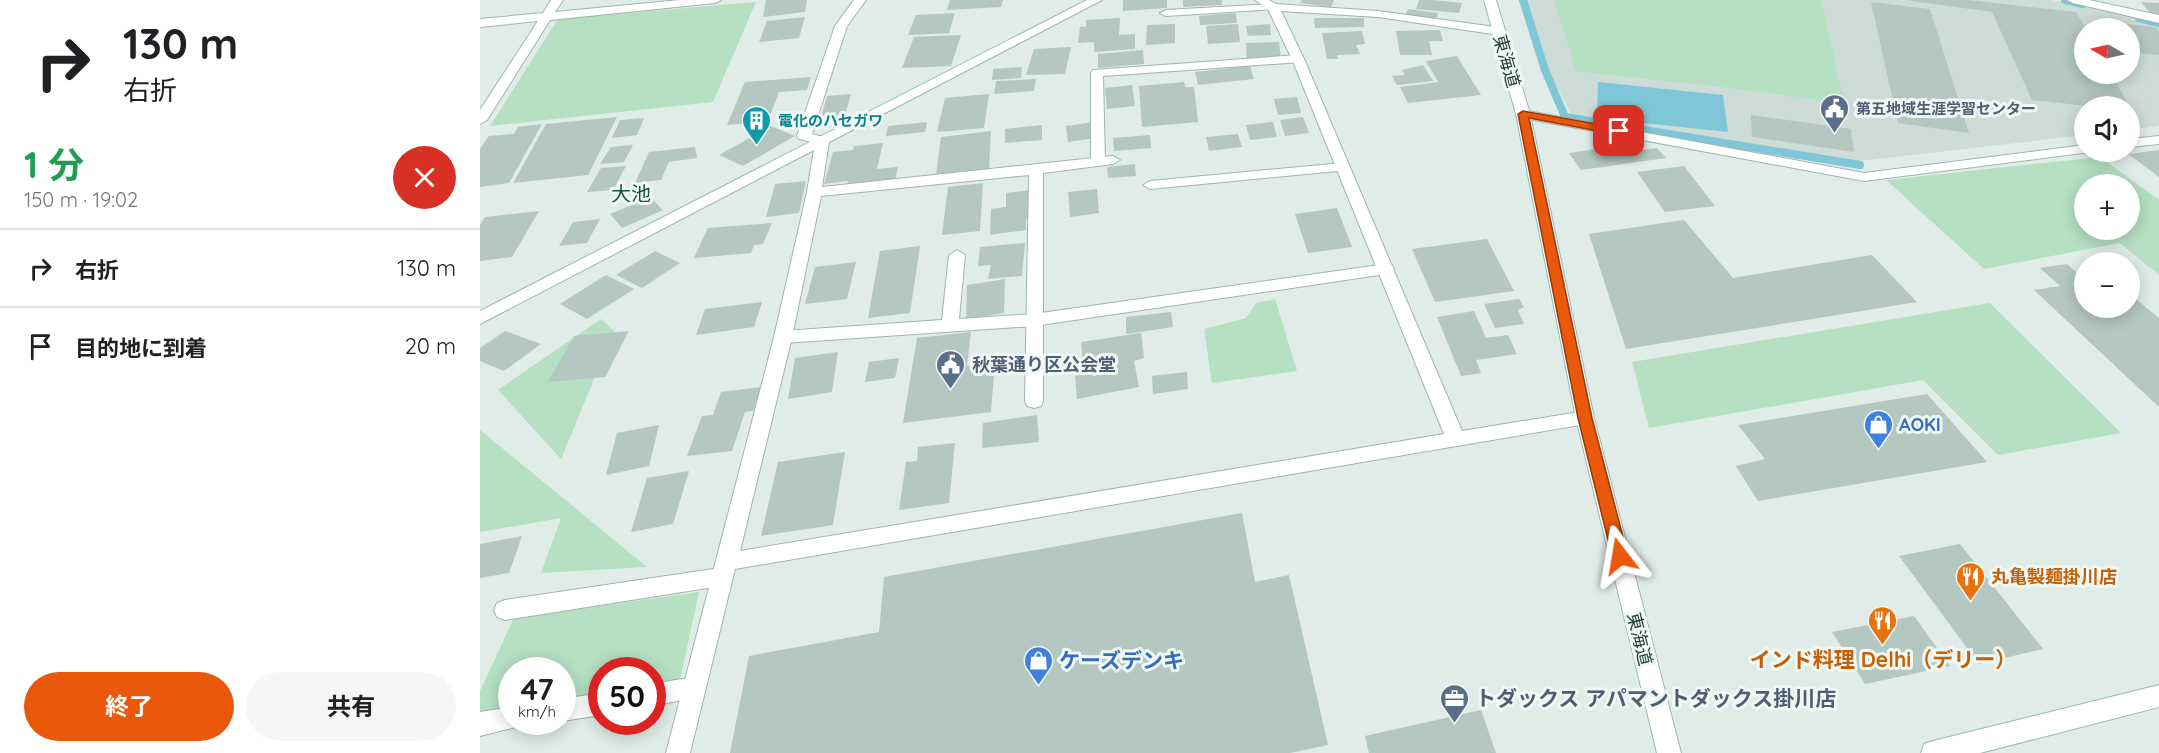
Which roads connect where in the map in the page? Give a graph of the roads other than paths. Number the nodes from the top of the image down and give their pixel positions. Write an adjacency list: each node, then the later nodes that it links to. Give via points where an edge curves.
1 (557, 0): 9 (street)
2 (715, 0): 9 (street)
3 (860, 0): 17 (street, via 841,26 804,136)
4 (1096, 0): 17 (street)
5 (1490, 0): 12 (street, 東海道)
6 (2073, 0): 10 (street)
7 (1267, 4): 8 (street); 12 (street); 13 (street)
8 (1167, 13)
9 (546, 17): 11 (street); 15 (street)
10 (2159, 19)
11 (480, 23)
12 (1499, 31): 14 (street, 東海道)
13 (1298, 59): 20 (street); 21 (street, via 1097,73 1105,160)
14 (1523, 114): 19 (street, via 1864,177); 31 (street, 東海道)
15 (480, 120)
16 (2159, 140): 18 (street)
17 (822, 141): 23 (street); 26 (street)
18 (2140, 142)
19 (2074, 150)
20 (1343, 167): 22 (street); 25 (street)
21 (1036, 170): 23 (street); 27 (street)
22 (1150, 185)
23 (814, 192): 29 (street)
24 (957, 255): 28 (street)
25 (1386, 269): 27 (street); 32 (street)
26 (480, 318)
27 (1035, 320): 28 (street); 30 (street)
28 (950, 326): 29 (street)
29 (783, 337): 33 (street)
30 (1034, 401)
31 (1585, 418): 32 (street); 41 (street, 東海道)
32 (1456, 440): 33 (street)
33 (723, 569): 34 (street); 35 (street)
34 (504, 610)
35 (694, 688): 36 (street); 40 (street)
36 (666, 693)
37 (2159, 696): 42 (street)
38 (498, 721): 39 (street)
39 (480, 724)
40 (678, 753)
41 (1669, 753)
42 (1933, 753)

